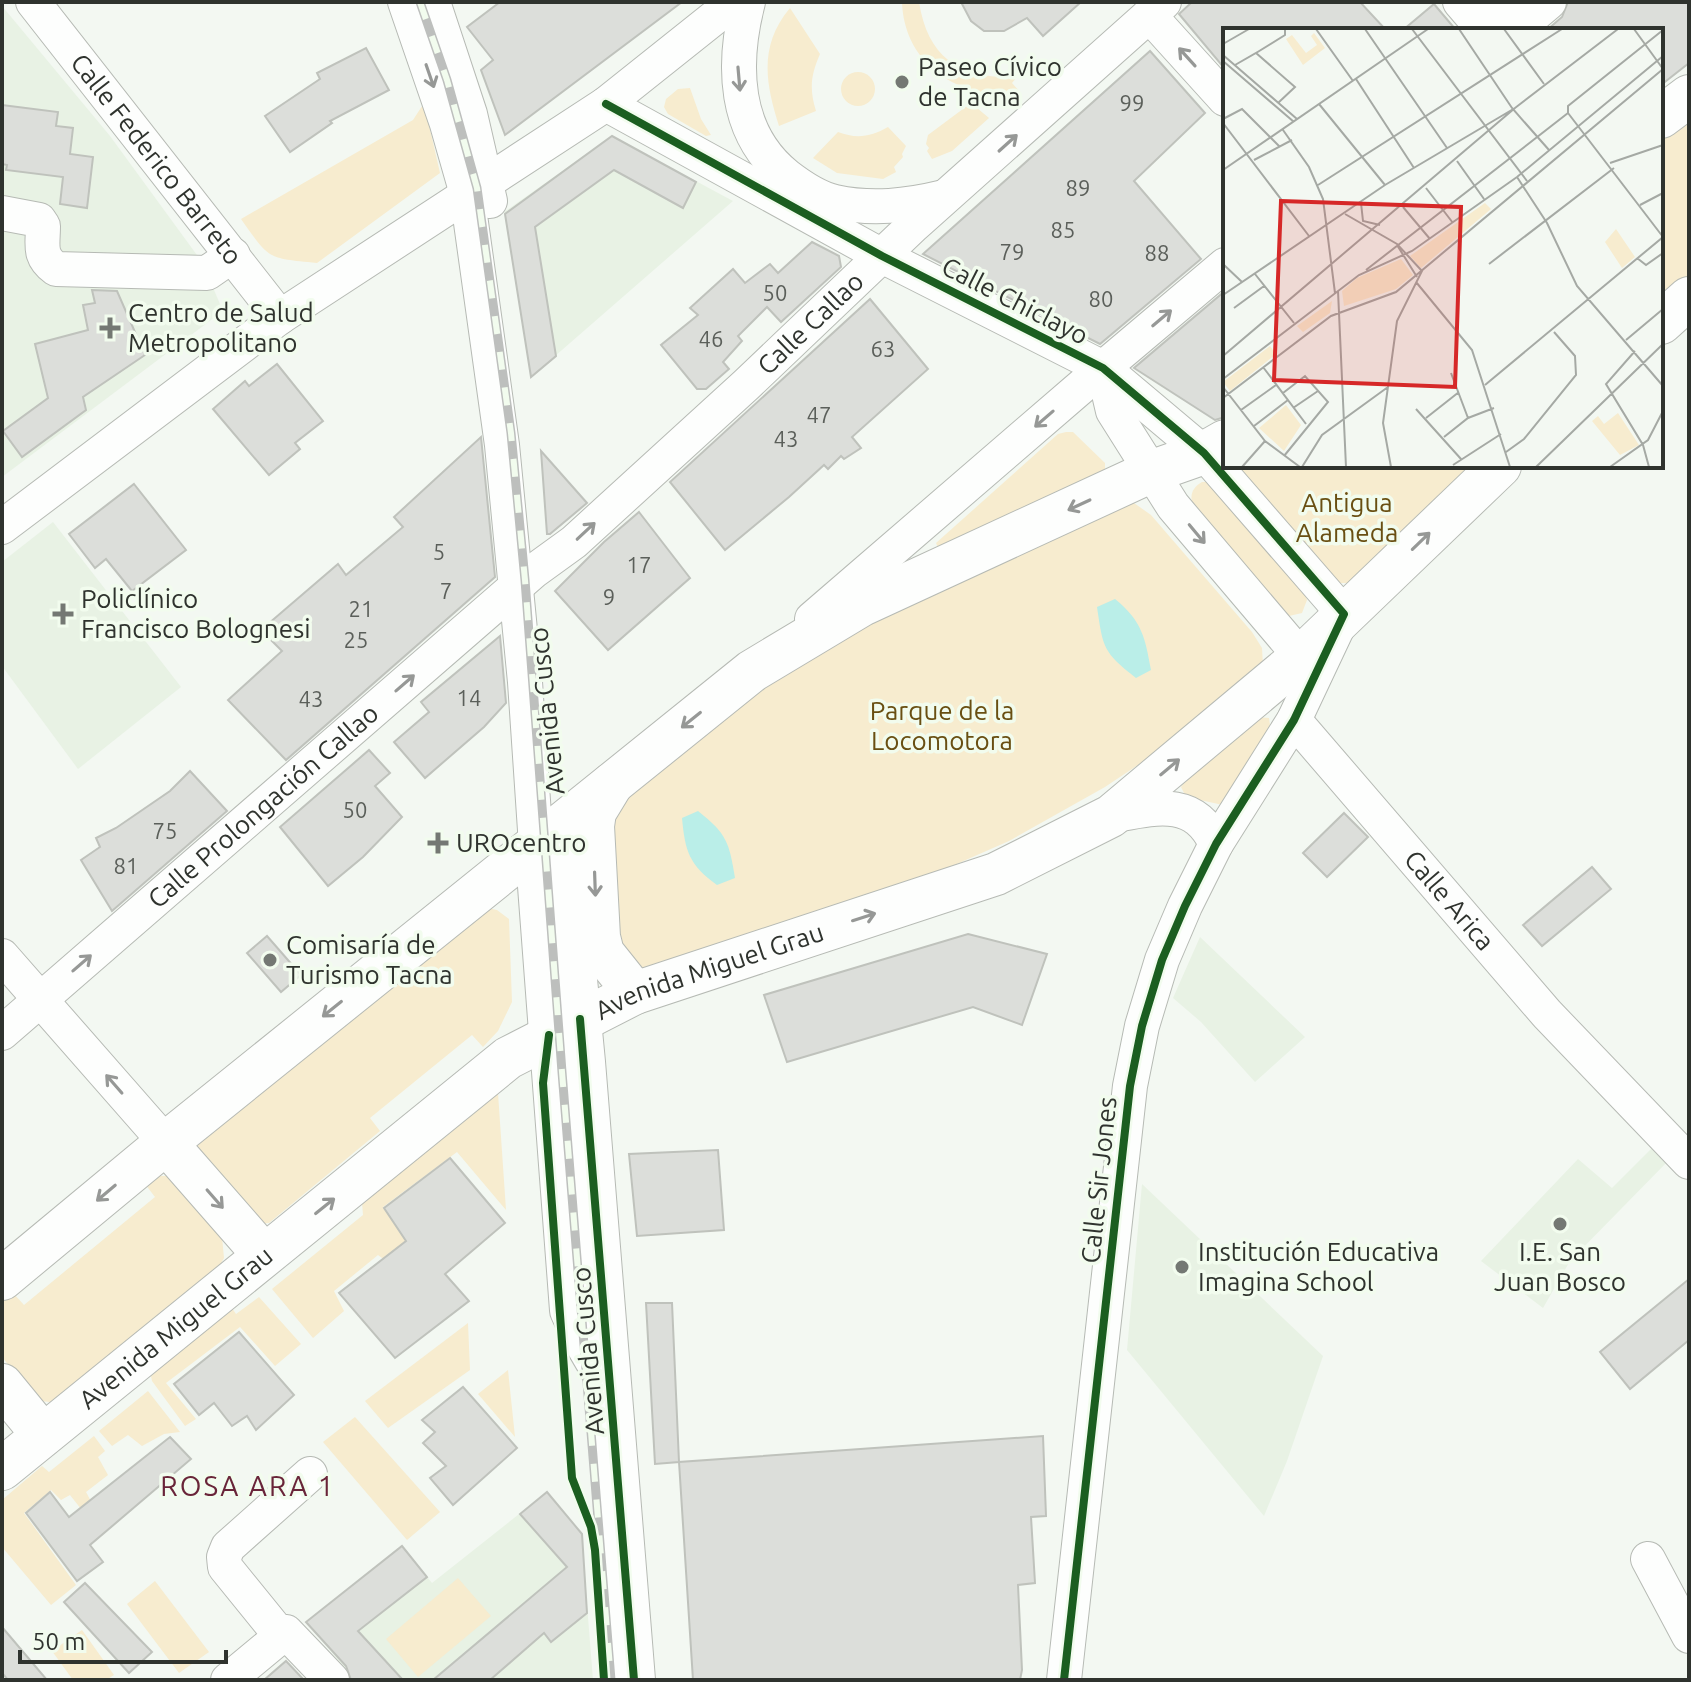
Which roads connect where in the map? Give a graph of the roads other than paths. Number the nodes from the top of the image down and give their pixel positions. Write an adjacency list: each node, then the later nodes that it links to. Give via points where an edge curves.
1 (33, 2): 20 (street, Calle Federico Barreto)
2 (405, 2): 17 (street, one-way to 17, via 447,124)
3 (433, 2): 17 (street, via 470,114)
4 (734, 2): 15 (street)
5 (748, 2): 18 (street, one-way to 18, via 738,64 740,93 747,124 776,167 831,202 908,205)
6 (1460, 2): 10 (street)
7 (1497, 2): 11 (street)
8 (1549, 2): 12 (street)
9 (1156, 9): 13 (street, one-way to 9); 18 (street, Calle Callao, one-way to 9)
10 (1482, 28)
11 (1517, 28)
12 (1519, 28)
13 (1223, 96)
14 (1689, 96): 16 (main road)
15 (606, 104): 17 (street); 21 (street, Calle Chiclayo)
16 (1663, 116)
17 (477, 188): 24 (street); 32 (street, Avenida Cusco, via 493,372)
18 (950, 195): 21 (street, Calle Callao)
19 (2, 213): 20 (street, via 39,220 42,253 56,269 207,273)
20 (233, 255): 24 (street, Calle Federico Barreto)
21 (882, 256): 26 (street, Calle Chiclayo); 32 (street, Calle Callao, one-way to 21, via 585,532)
22 (1223, 267): 26 (street, one-way to 22)
23 (1689, 298): 25 (main road)
24 (280, 317): 31 (street)
25 (1663, 321)
26 (1103, 368): 27 (street, Calle Chiclayo); 30 (street, Calle Chiclayo, via 1113,411); 35 (street, one-way to 35)
27 (1215, 447): 30 (main road)
28 (1231, 468): 33 (street, Calle Chiclayo)
29 (1498, 468): 33 (main road, Avenida Miguel Grau, one-way to 29)
30 (1150, 472): 34 (street, Calle Chiclayo, one-way to 34); 35 (main road, one-way to 35, via 862,605)
31 (2, 527)
32 (525, 579): 39 (street, Avenida Cusco); 44 (street, Calle Prolongación Callao, one-way to 32)
33 (1344, 614): 34 (main road, Avenida Miguel Grau); 36 (street)
34 (1301, 657): 36 (street); 38 (main road, Avenida Miguel Grau, one-way to 34)
35 (752, 671): 37 (main road, one-way to 37)
36 (1294, 720): 40 (street, Calle Sir Jones); 49 (street, Calle Arica, via 1547,1014)
37 (613, 783): 39 (main road); 43 (main road, one-way to 43, via 595,812 593,826 599,937 603,953)
38 (1111, 816): 40 (street, via 1154,808 1190,812 1208,827); 43 (main road, Avenida Miguel Grau, one-way to 38, via 996,874)
39 (548, 835): 41 (main road); 45 (main road, Avenida Cusco)
40 (1216, 844): 62 (street, Calle Sir Jones, via 1162,960 1130,1086)
41 (480, 890): 47 (main road, via 506,899 515,909 520,1014); 48 (main road, one-way to 48)
42 (2, 956): 44 (street)
43 (635, 993): 45 (main road, Avenida Miguel Grau)
44 (40, 1000): 46 (street, Calle Prolongación Callao); 48 (street, one-way to 44)
45 (565, 1027): 47 (main road, Avenida Miguel Grau); 61 (main road, Avenida Cusco, via 611,1385)
46 (2, 1033)
47 (508, 1058): 50 (main road, Avenida Miguel Grau, one-way to 47)
48 (166, 1143): 50 (main road, one-way to 50); 51 (main road, one-way to 51)
49 (1689, 1162)
50 (264, 1255): 53 (main road, Avenida Miguel Grau)
51 (2, 1279)
52 (2, 1385): 53 (main road)
53 (43, 1435): 54 (main road, Avenida Miguel Grau)
54 (2, 1469)
55 (310, 1474): 57 (street, via 228,1547 224,1557 225,1567)
56 (1648, 1559): 58 (street)
57 (284, 1634): 59 (street); 60 (street)
58 (1689, 1636)
59 (228, 1680)
60 (332, 1680)
61 (634, 1680)
62 (1064, 1680)

